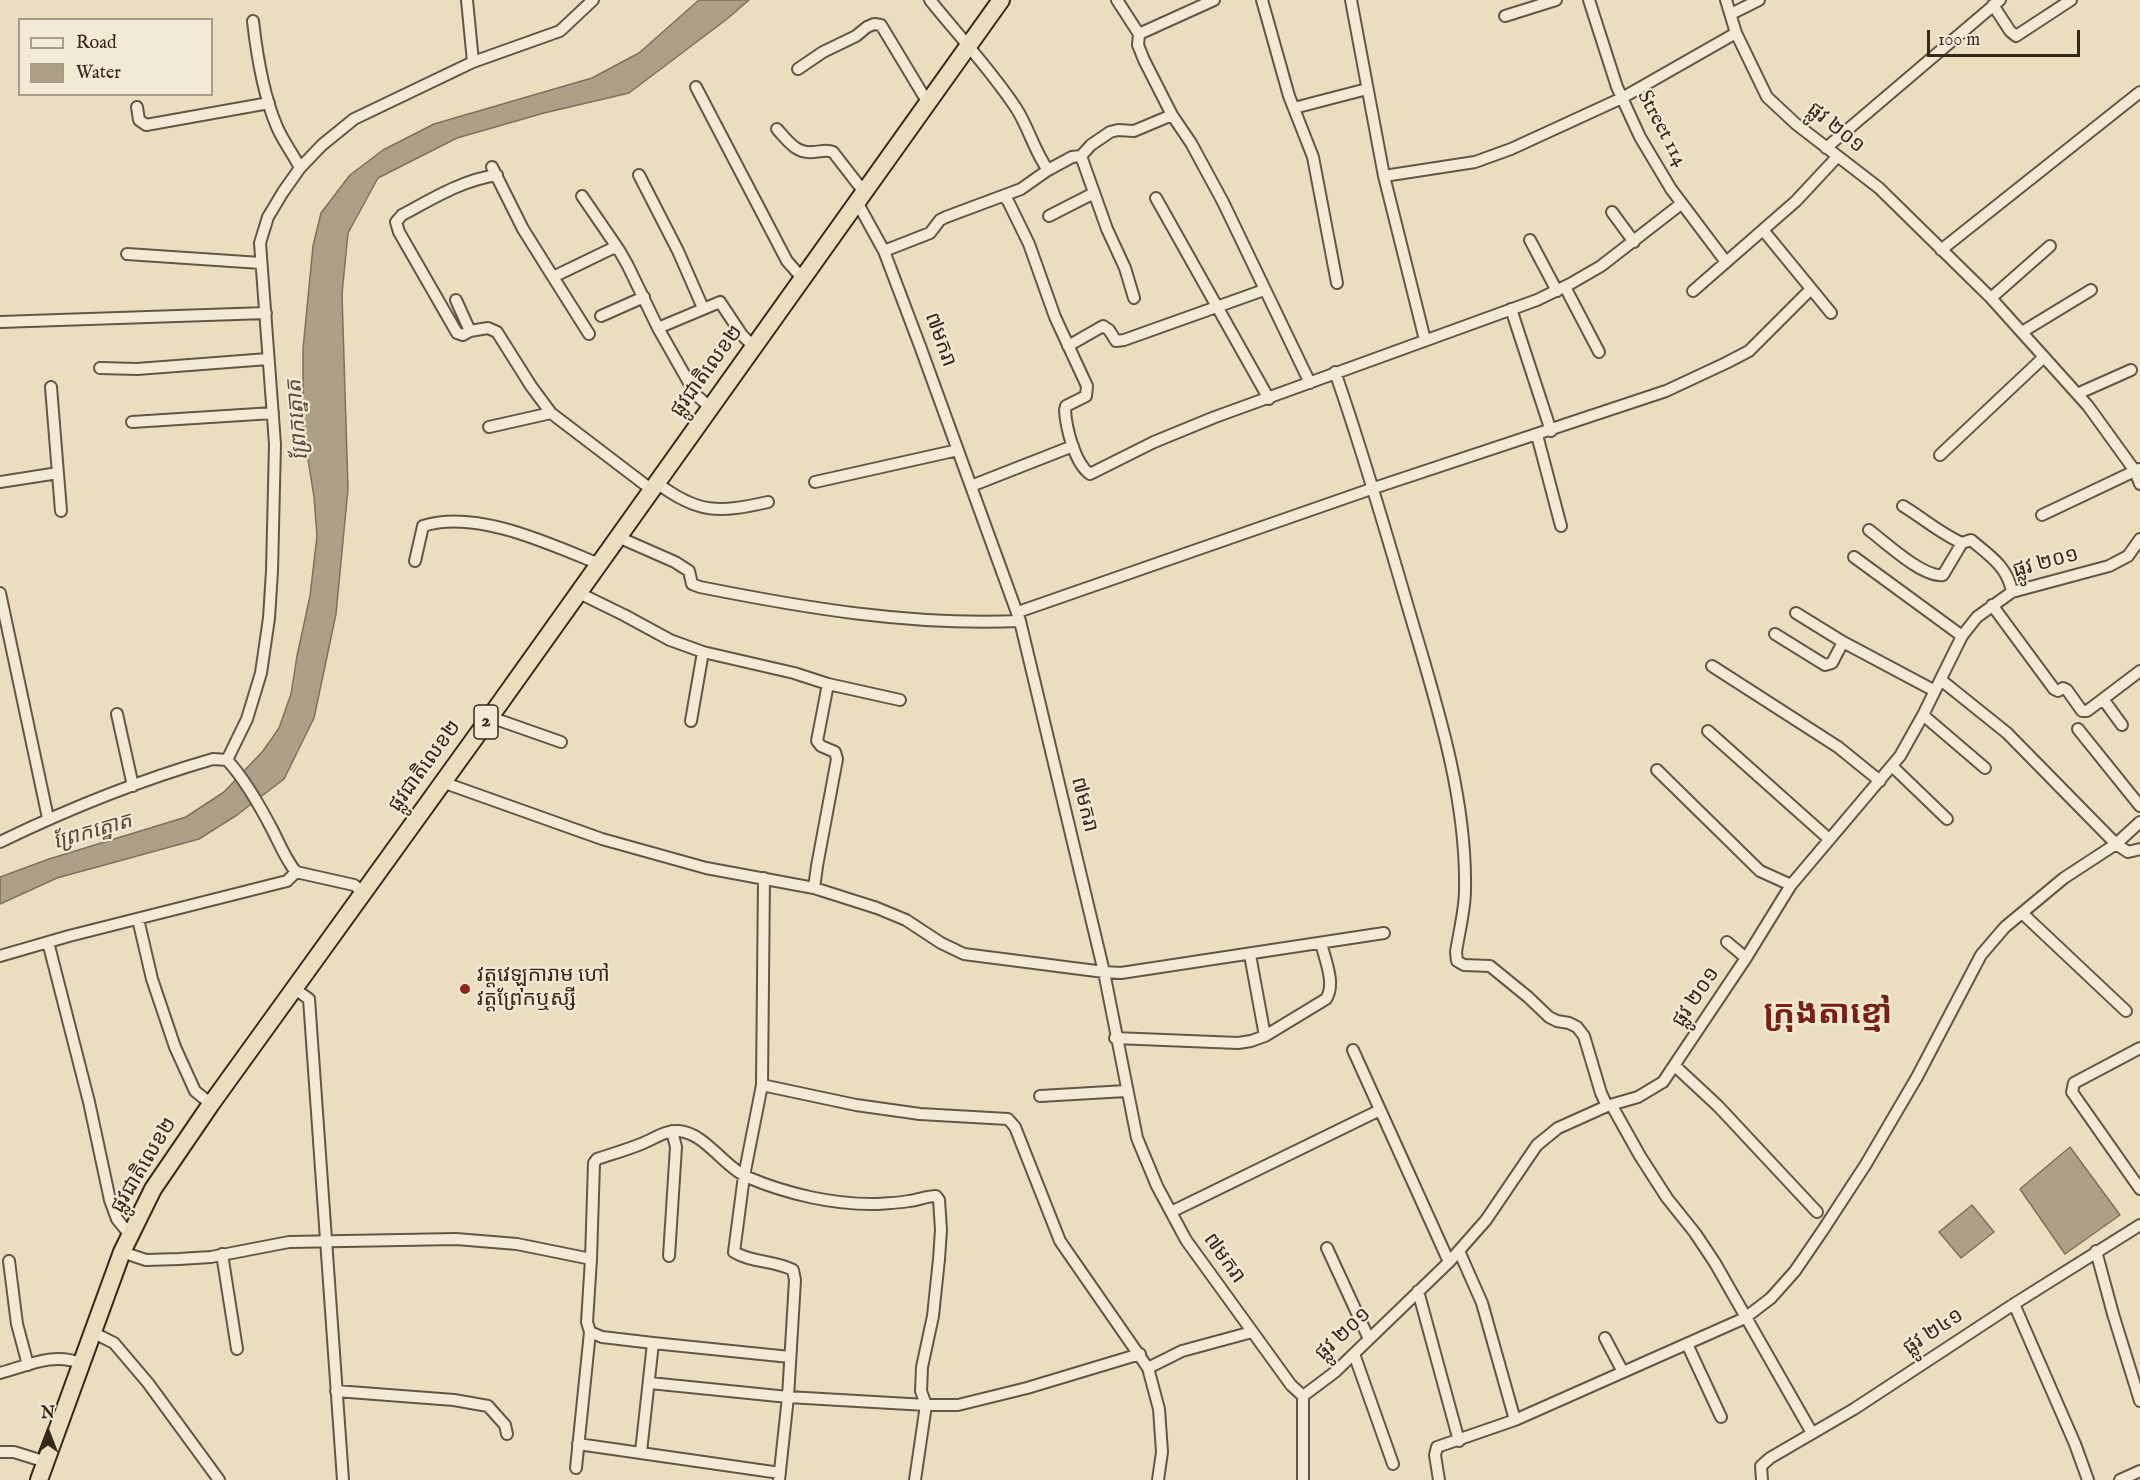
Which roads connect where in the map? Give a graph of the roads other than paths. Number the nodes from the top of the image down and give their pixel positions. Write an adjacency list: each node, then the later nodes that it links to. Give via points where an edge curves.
1 (467, 0): 21 (street)
2 (592, 0): 21 (street, via 560,31)
3 (930, 0): 20 (street)
4 (1001, 0): 20 (highway, ផ្លូវជាតិលេខ២ / 2)
5 (1117, 0): 19 (street)
6 (1214, 0): 19 (street)
7 (1262, 0): 30 (street)
8 (1350, 0): 24 (street)
9 (1556, 0): 16 (street)
10 (1589, 0): 26 (street, Street 114)
11 (1726, 0): 15 (street, ផ្លូវ ២០១)
12 (1759, 0): 15 (street)
13 (2071, 0): 14 (street, via 2016,36)
14 (1997, 3): 33 (street)
15 (1731, 14): 18 (street, ផ្លូវ ២០១)
16 (1504, 16)
17 (253, 21): 27 (street)
18 (1736, 33): 26 (street); 33 (street, ផ្លូវ ២០១, via 1767,97)
19 (1139, 34): 31 (street, via 1138,45 1144,60)
20 (969, 45): 28 (highway, ផ្លូវជាតិលេខ២ / 2); 37 (street, via 1017,109)
21 (473, 62): 36 (street, via 354,119)
22 (798, 69): 28 (street, via 867,27 881,25)
23 (696, 87): 59 (street, via 787,261)
24 (1367, 89): 30 (street); 39 (street)
25 (2140, 92): 53 (street)
26 (1622, 98): 39 (street, via 1511,150 1475,162); 45 (street, Street 114, via 1653,161)
27 (269, 103): 29 (street, via 146,125 139,120); 36 (street, via 277,127)
28 (928, 103): 43 (highway, ផ្លូវជាតិលេខ២ / 2)
29 (137, 107)
30 (1294, 108): 60 (street, via 1313,157)
31 (1172, 115): 34 (street, via 1134,131 1110,132); 63 (street, via 1242,238)
32 (777, 129): 43 (street, ៧មករា, via 803,152 833,152)
33 (1826, 148): 35 (street, ផ្លូវ ២០១)
34 (1081, 156): 37 (street); 40 (street)
35 (1837, 157): 48 (street); 53 (street, ផ្លូវ ២០១, via 1879,188)
36 (300, 168): 57 (street, via 268,217 261,243)
37 (1048, 170): 42 (street)
38 (639, 175): 71 (street)
39 (1384, 176): 81 (street)
40 (1094, 193): 47 (street); 67 (street)
41 (582, 196): 52 (street)
42 (1003, 196): 54 (street, via 946,217 930,232); 82 (street, via 1029,244)
43 (861, 197): 54 (street, ៧មករា); 59 (highway, ផ្លូវជាតិលេខ២ / 2)
44 (1156, 198): 70 (street)
45 (1681, 204): 50 (street); 56 (street, Street 114)
46 (1612, 212): 50 (street)
47 (1049, 216)
48 (1763, 230): 56 (street); 62 (street)
49 (1530, 240): 61 (street)
50 (1634, 242): 61 (street)
51 (2050, 246): 68 (street)
52 (619, 250): 58 (street, via 613,248); 66 (street)
53 (1941, 250): 68 (street, ផ្លូវ ២០១)
54 (884, 251): 102 (street, ៧មករា)
55 (127, 254): 57 (street)
56 (1726, 262): 65 (street)
57 (261, 263): 73 (street)
58 (553, 277): 78 (street, via 523,230 494,171 402,215 396,222 399,232 457,333); 80 (street)
59 (803, 279): 83 (highway, ផ្លូវជាតិលេខ២ / 2)
60 (1337, 283)
61 (1561, 289): 72 (street); 84 (street)
62 (1811, 289): 74 (street); 99 (street, via 1749,351 1666,391)
63 (1264, 290): 70 (street); 90 (street)
64 (2091, 290): 79 (street)
65 (1693, 291)
66 (644, 297): 75 (street); 77 (street)
67 (1134, 298)
68 (1991, 298): 79 (street, ផ្លូវ ២០១)
69 (456, 300): 78 (street)
70 (1218, 307): 82 (street, via 1119,342 1103,326); 93 (street)
71 (704, 308): 77 (street); 83 (street, via 720,302)
72 (1511, 309): 81 (street); 99 (street)
73 (266, 314): 76 (street); 86 (street)
74 (1831, 314)
75 (601, 316)
76 (0, 322)
77 (658, 328): 94 (street, via 696,395)
78 (470, 331): 96 (street, via 488,328 497,332)
79 (2022, 332): 85 (street, ផ្លូវ ២០១)
80 (589, 334)
81 (1425, 340): 89 (street)
82 (1068, 346): 101 (street, via 1088,390 1086,396 1066,406)
83 (754, 347): 94 (highway, ផ្លូវជាតិលេខ២ / 2)
84 (1599, 352)
85 (2044, 357): 92 (street, ផ្លូវ ២០១); 103 (street)
86 (268, 359): 87 (street); 95 (street)
87 (100, 369)
88 (2131, 370): 92 (street)
89 (1335, 372): 90 (street); 111 (street)
90 (1310, 383): 93 (street)
91 (51, 387): 105 (street)
92 (2077, 394): 104 (street, ផ្លូវ ២០១)
93 (1269, 399): 101 (street, via 1167,437 1090,474 1081,465)
94 (710, 407): 109 (highway, ផ្លូវជាតិលេខ២ / 2)
95 (273, 413): 97 (street); 149 (street, via 269,618 261,673 246,719)
96 (551, 413): 98 (street); 109 (street)
97 (132, 422)
98 (489, 427)
99 (1551, 431): 100 (street)
100 (1537, 435): 111 (street); 116 (street)
101 (1073, 446): 110 (street)
102 (958, 450): 107 (street); 110 (street, ៧មករា)
103 (1940, 455)
104 (2138, 470): 108 (street, ផ្លូវ ២០១); 115 (street)
105 (58, 473): 106 (street); 114 (street)
106 (0, 482)
107 (815, 482)
108 (2140, 484)
109 (654, 486): 112 (street, via 702,507 723,510); 118 (highway, ផ្លូវជាតិលេខ២ / 2)
110 (971, 486): 129 (street, ៧មករា)
111 (1374, 488): 129 (street); 190 (street, via 1447,746 1462,829 1465,892 1457,961 1490,966 1549,1017 1577,1027 1584,1036 1600,1093)
112 (768, 502)
113 (1903, 506): 120 (street)
114 (61, 511)
115 (2042, 515)
116 (1561, 526)
117 (1869, 530): 120 (street, via 1933,575 1942,575)
118 (618, 537): 123 (highway, ផ្លូវជាតិលេខ២ / 2); 129 (street, via 675,562 688,570 692,584 700,587 818,608 933,621)
119 (2140, 539): 125 (street, ផ្លូវ ២០១, via 2128,556 2109,566)
120 (1962, 543): 125 (street, via 1971,540 1995,560 2006,572)
121 (1854, 557): 131 (street)
122 (415, 561): 123 (street, via 423,526 465,522 539,538)
123 (599, 564): 124 (highway, ផ្លូវជាតិលេខ២ / 2)
124 (577, 592): 133 (street, via 669,640); 143 (highway, ផ្លូវជាតិលេខ២ / 2)
125 (2012, 592): 127 (street, ផ្លូវ ២០១)
126 (0, 593): 157 (street)
127 (1992, 605): 131 (street, ផ្លូវ ២០១); 139 (street, via 2054,689 2067,690 2082,711)
128 (1796, 613): 132 (street)
129 (1019, 617): 178 (street, ៧មករា)
130 (1775, 634): 132 (street, via 1825,664 1832,663)
131 (1962, 636): 136 (street, ផ្លូវ ២០១)
132 (1843, 642): 138 (street)
133 (703, 652): 137 (street); 144 (street)
134 (1712, 666): 153 (street, via 1838,747)
135 (2140, 671): 139 (street)
136 (1941, 680): 138 (street, ផ្លូវ ២០១); 162 (street, via 2007,733)
137 (828, 684): 140 (street); 167 (street, via 817,741 835,752 837,759)
138 (1935, 691): 142 (street, ផ្លូវ ២០១)
139 (2103, 699): 145 (street)
140 (900, 700)
141 (117, 714): 155 (street)
142 (1923, 715): 150 (street, ផ្លូវ ២០១); 151 (street)
143 (490, 717): 148 (street); 154 (highway, ផ្លូវជាតិលេខ២ / 2)
144 (691, 721)
145 (2122, 725)
146 (2079, 729): 156 (street)
147 (1708, 731): 160 (street)
148 (561, 742)
149 (226, 760): 155 (street, via 213,759); 164 (street, via 235,768)
150 (1892, 766): 153 (street, ផ្លូវ ២០១); 158 (street)
151 (1985, 768)
152 (1657, 770): 166 (street, via 1760,871)
153 (1880, 781): 160 (street, ផ្លូវ ២០១)
154 (442, 782): 165 (street, via 602,839 706,868); 168 (highway, ផ្លូវជាតិលេខ២ / 2)
155 (133, 786): 157 (street)
156 (2140, 806)
157 (48, 818): 161 (street)
158 (1947, 819)
159 (2140, 822): 162 (street)
160 (1829, 839): 166 (street, ផ្លូវ ២០១)
161 (0, 842)
162 (2116, 844): 163 (street, via 2128,852); 169 (street)
163 (2140, 849)
164 (296, 872): 168 (street, via 354,885); 170 (street, via 287,881)
165 (764, 878): 167 (street); 186 (street)
166 (1791, 885): 177 (street, ផ្លូវ ២០១)
167 (814, 888): 178 (street, via 906,920 964,954)
168 (363, 892): 179 (highway, ផ្លូវជាតិលេខ២ / 2)
169 (2022, 913): 180 (street); 211 (street, via 1981,955 1911,1087 1806,1255 1772,1298)
170 (138, 919): 172 (street); 189 (street, via 152,979 175,1047 195,1091)
171 (1384, 933): 174 (street)
172 (48, 942): 176 (street); 198 (street, via 110,1200 117,1219)
173 (1727, 942): 177 (street)
174 (1321, 944): 175 (street); 181 (street, via 1330,993)
175 (1250, 955): 178 (street); 181 (street)
176 (0, 956)
177 (1746, 958): 185 (street, ផ្លូវ ២០១)
178 (1104, 972): 182 (street, ៧មករា)
179 (295, 989): 189 (highway, ផ្លូវជាតិលេខ២ / 2); 199 (street, via 309,999)
180 (2126, 1011)
181 (1265, 1036): 182 (street, via 1245,1043)
182 (1116, 1038): 187 (street, ៧មករា)
183 (2140, 1048): 194 (street, via 2072,1087)
184 (1353, 1050): 191 (street)
185 (1675, 1066): 190 (street, ផ្លូវ ២០១, via 1664,1082 1638,1097); 196 (street)
186 (762, 1085): 193 (street); 220 (street, via 920,1114 1008,1119 1060,1241)
187 (1126, 1091): 188 (street); 195 (street, ៧មករា, via 1137,1138)
188 (1040, 1096)
189 (211, 1104): 198 (highway, ផ្លូវជាតិលេខ២ / 2, via 153,1189)
190 (1610, 1106): 201 (street, ផ្លូវ ២០១, via 1558,1128 1537,1145 1486,1220); 211 (street, via 1667,1198 1715,1263)
191 (1380, 1110): 195 (street); 208 (street)
192 (672, 1131): 193 (street, via 693,1135); 205 (street, via 676,1147); 206 (street, via 594,1163)
193 (744, 1176): 222 (street, via 734,1252 793,1270); 233 (street, via 829,1201 874,1204 930,1197 939,1200 939,1259 921,1391)
194 (2140, 1189)
195 (1171, 1212): 214 (street, ៧មករា, via 1186,1240)
196 (1817, 1212)
197 (2140, 1225): 202 (street, ផ្លូវ ២៤១)
198 (130, 1235): 203 (highway, ផ្លូវជាតិលេខ២ / 2)
199 (325, 1241): 204 (street, via 289,1242); 206 (street, via 456,1239 517,1244); 229 (street)
200 (1327, 1248): 216 (street)
201 (1459, 1251): 208 (street, ផ្លូវ ២០១); 235 (street, via 1482,1303)
202 (2096, 1251): 210 (street, ផ្លូវ ២៤១); 232 (street)
203 (122, 1252): 204 (street, via 146,1260); 212 (highway, ផ្លូវជាតិលេខ២ / 2)
204 (222, 1254): 219 (street)
205 (669, 1256)
206 (591, 1259): 213 (street, via 587,1322)
207 (9, 1261): 224 (street, via 17,1324)
208 (1449, 1262): 209 (street, ផ្លូវ ២០១)
209 (1418, 1291): 216 (street, ផ្លូវ ២០១); 238 (street)
210 (2014, 1304): 236 (street, ផ្លូវ ២៤១); 255 (street)
211 (1745, 1318): 218 (street); 236 (street)
212 (92, 1332): 223 (highway, ផ្លូវជាតិលេខ២ / 2); 248 (street, via 114,1343)
213 (590, 1332): 217 (street); 239 (street)
214 (1252, 1332): 225 (street, via 1182,1351); 230 (street, ៧មករា)
215 (1605, 1338): 226 (street)
216 (1369, 1339): 221 (street, ផ្លូវ ២០១)
217 (653, 1343): 222 (street); 228 (street)
218 (1687, 1344): 226 (street); 234 (street)
219 (237, 1349)
220 (1140, 1354): 225 (street); 233 (street, via 958,1405)
221 (1354, 1354): 230 (street, ផ្លូវ ២០១); 243 (street)
222 (790, 1357): 231 (street)
223 (80, 1363): 224 (street, via 68,1358); 242 (highway, ផ្លូវជាតិលេខ២ / 2)
224 (28, 1365): 227 (street)
225 (1148, 1368): 251 (street, via 1159,1408 1162,1452)
226 (1623, 1372): 235 (street)
227 (0, 1373)
228 (650, 1383): 231 (street); 241 (street)
229 (336, 1391): 237 (street, via 488,1406 505,1425); 249 (street)
230 (1303, 1396): 252 (street)
231 (788, 1397): 233 (street); 246 (street)
232 (2140, 1401)
233 (926, 1405): 250 (street)
234 (1721, 1418)
235 (1515, 1420): 238 (street)
236 (1812, 1433): 254 (street, ផ្លូវ ២៤១, via 1761,1466)
237 (507, 1434)
238 (1459, 1441): 253 (street, via 1435,1449)
239 (578, 1444): 241 (street); 244 (street)
240 (0, 1452): 242 (street)
241 (641, 1452): 246 (street)
242 (46, 1462): 247 (highway, ផ្លូវជាតិលេខ២ / 2)
243 (1393, 1464)
244 (576, 1468)
245 (2140, 1471): 256 (street)
246 (779, 1477)
247 (39, 1480)
248 (219, 1480)
249 (343, 1480)
250 (915, 1480)
251 (1158, 1480)
252 (1303, 1480)
253 (1439, 1480)
254 (1762, 1480)
255 (2088, 1480)
256 (2120, 1480)

